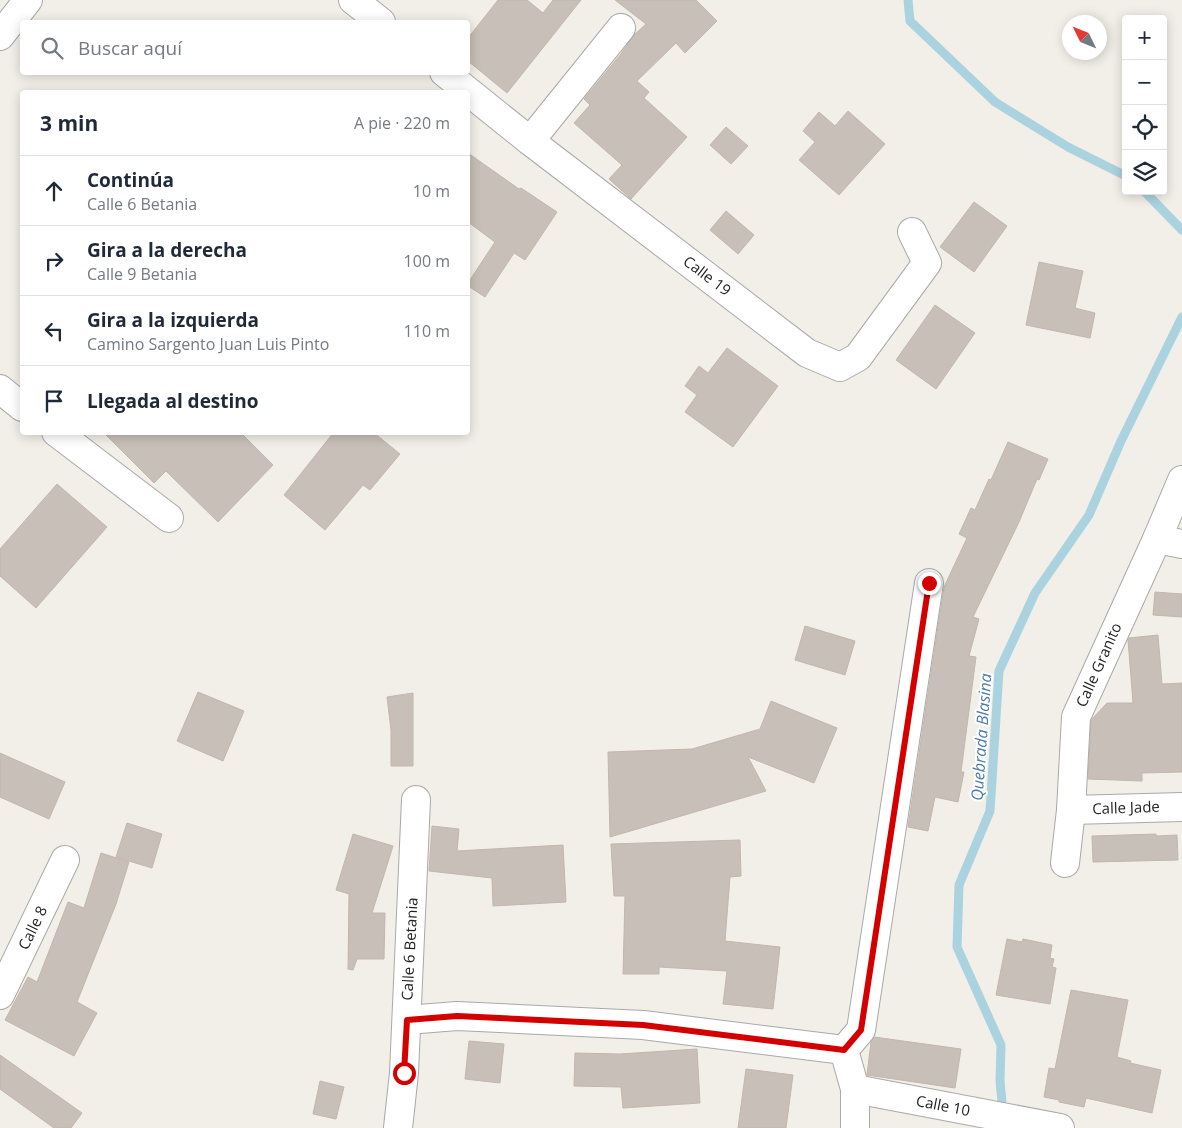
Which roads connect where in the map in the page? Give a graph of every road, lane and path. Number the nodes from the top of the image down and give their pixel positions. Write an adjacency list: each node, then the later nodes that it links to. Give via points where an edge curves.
1 (28, 0): 5 (street)
2 (353, 0): 3 (street)
3 (378, 20)
4 (621, 28): 9 (street)
5 (0, 36)
6 (448, 75): 7 (street, Calle 19)
7 (466, 90)
8 (470, 93): 9 (street, Calle 19)
9 (530, 141): 10 (street, Calle 19, via 807,352 840,367 858,357 927,263)
10 (912, 232)
11 (0, 390): 12 (street)
12 (20, 405)
13 (60, 435): 15 (street)
14 (1182, 480): 16 (street, Calle Granito)
15 (169, 518)
16 (1169, 541): 20 (street, Calle Granito, via 1076,717)
17 (929, 583): 25 (street, via 861,1030)
18 (416, 800): 24 (street, Calle 6 Betania)
19 (1182, 807): 20 (street, Calle Jade)
20 (1070, 810): 22 (street, Calle Granito)
21 (65, 860): 23 (street, Calle 8)
22 (1065, 863)
23 (0, 995)
24 (407, 1020): 25 (street, via 457,1016 643,1025); 27 (street, Calle 6 Betania)
25 (844, 1050): 26 (street)
26 (855, 1089): 28 (street); 29 (street, Calle 10)
27 (398, 1128)
28 (855, 1128)
29 (1060, 1128)

